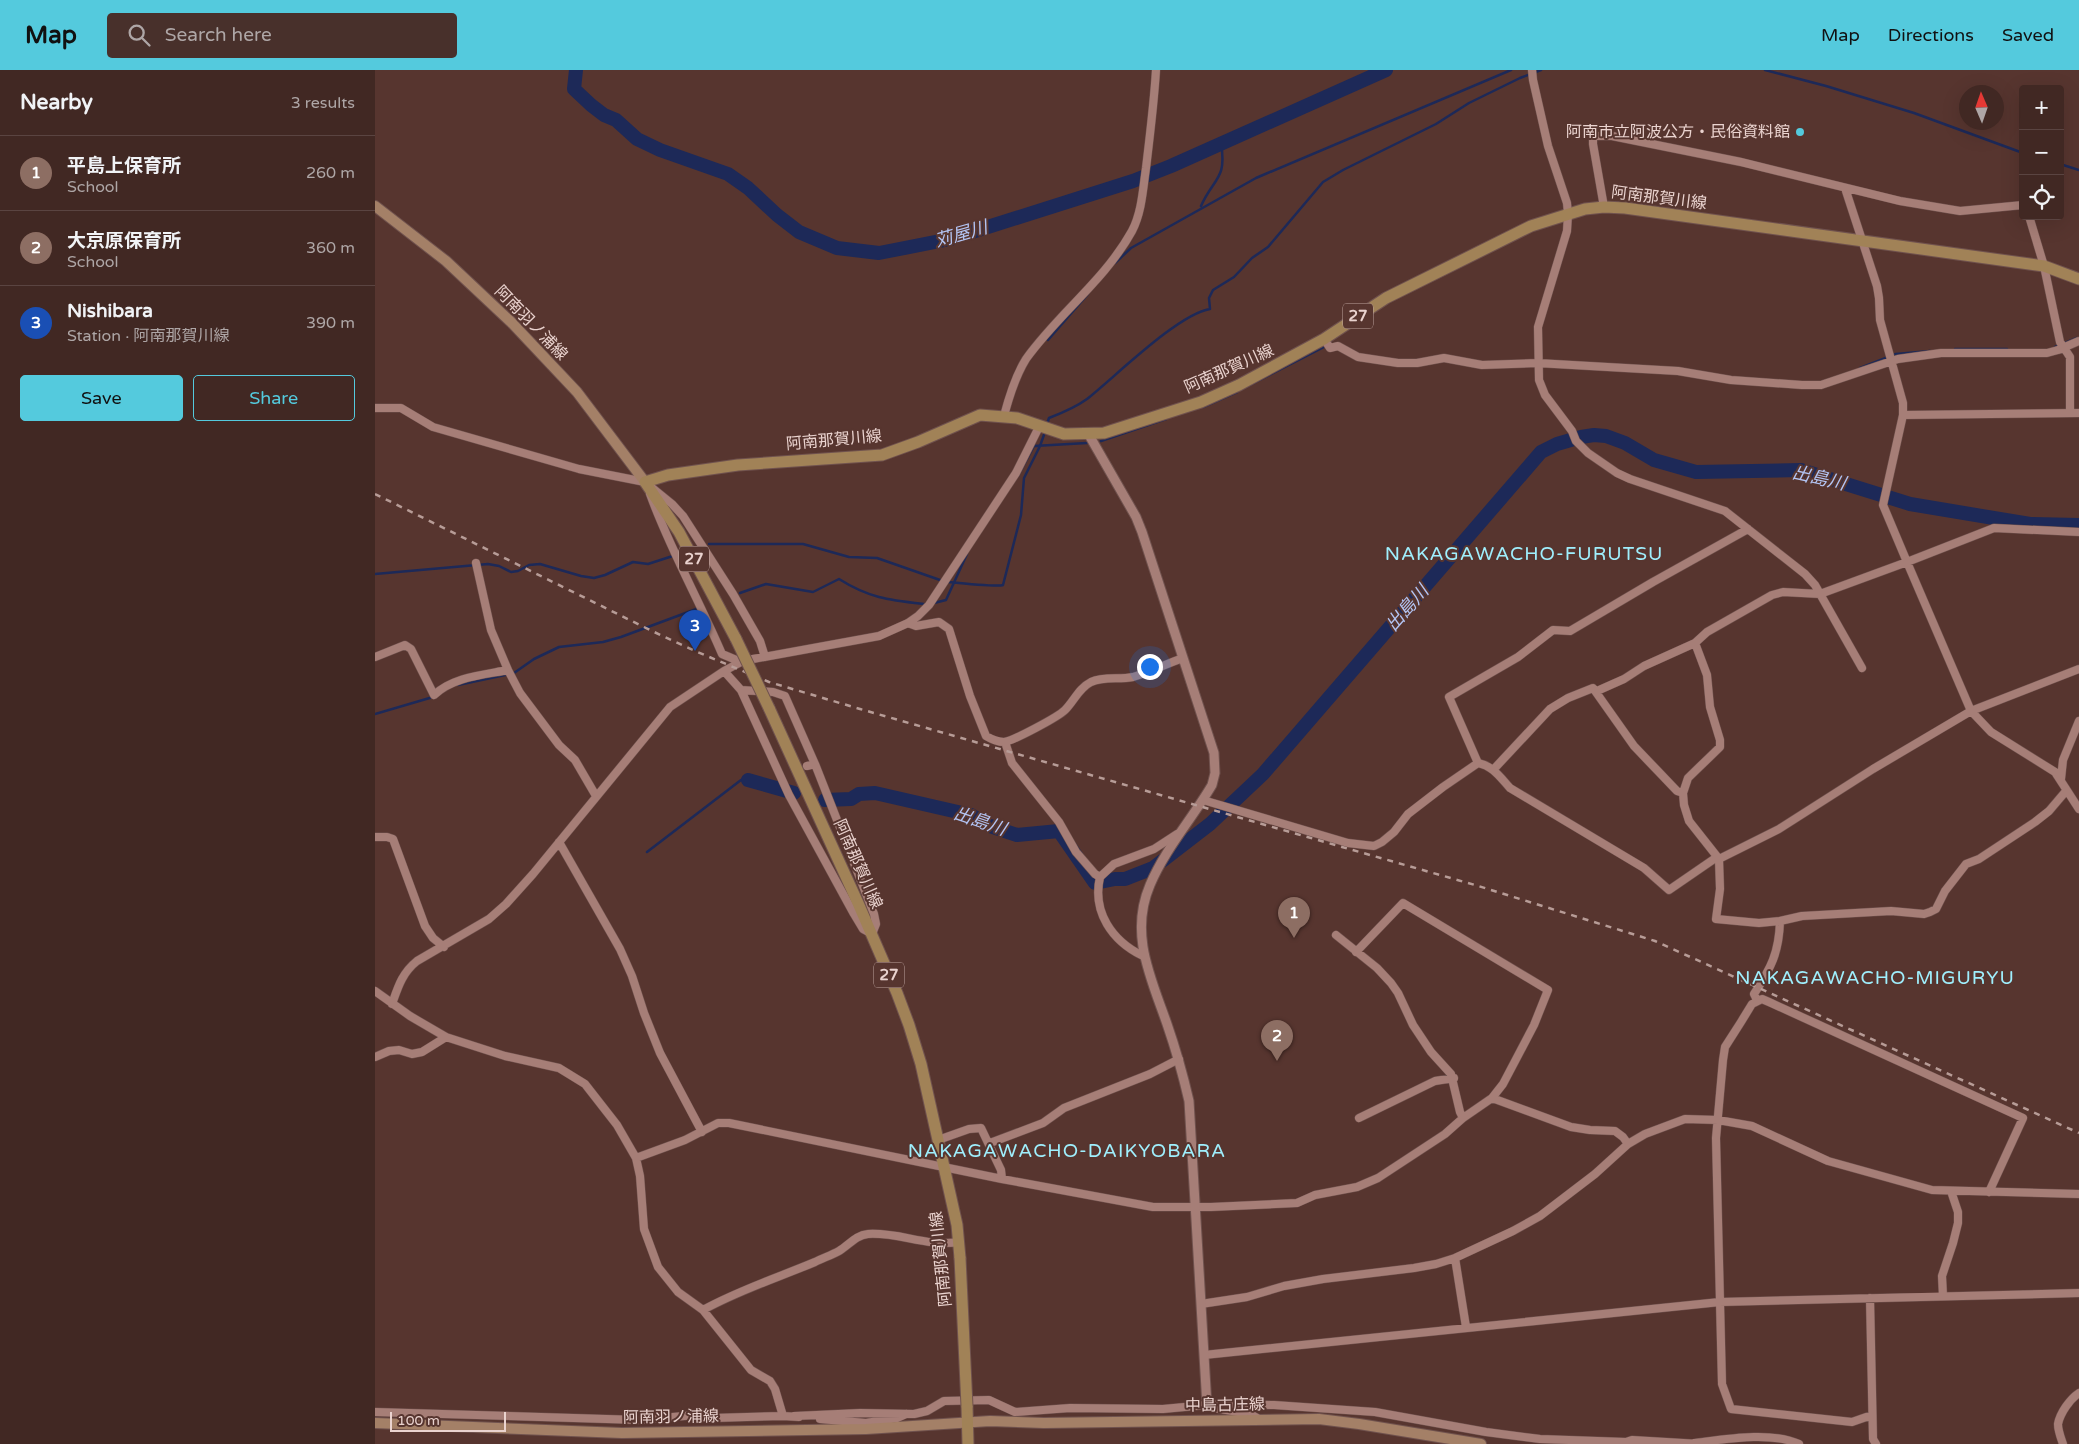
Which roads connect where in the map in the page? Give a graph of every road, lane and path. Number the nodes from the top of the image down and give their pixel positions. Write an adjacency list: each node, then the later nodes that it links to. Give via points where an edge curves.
1 (1156, 70): 21 (street, via 1146,170 1133,228 1116,255 1025,361)
2 (1532, 70): 7 (street, via 1548,146)
3 (1845, 188): 4 (street, via 1960,211); 6 (street, via 1669,147 1595,136 1593,144); 9 (street)
4 (2019, 205)
5 (375, 206): 24 (main road, 阿南羽ノ浦線, via 446,261 511,322 577,392)
6 (1604, 207): 7 (main road, 阿南那賀川線 / 27); 9 (main road, 阿南那賀川線 / 27)
7 (1568, 214): 12 (main road, 阿南那賀川線 / 27, via 1531,226 1386,298); 16 (street, via 1567,231 1538,327)
8 (2030, 220): 10 (street)
9 (1862, 241): 10 (main road, 阿南那賀川線 / 27); 15 (street, via 1877,286 1880,320)
10 (2044, 266): 11 (main road, 阿南那賀川線 / 27); 14 (street)
11 (2079, 279)
12 (1326, 342): 16 (street, via 1330,348 1338,346 1358,357 1398,363 1444,358 1482,365); 23 (main road, 阿南那賀川線 / 27, via 1201,402)
13 (2079, 342): 14 (street)
14 (2062, 345): 15 (street, via 2047,353 1941,353); 18 (street, via 2070,357)
15 (1891, 357): 16 (street, via 1821,384 1802,385 1731,380 1678,371); 20 (street, via 1901,389)
16 (1537, 361): 25 (street, via 1545,395 1588,453 1630,479 1725,511)
17 (375, 408): 24 (street, via 401,408 433,427 579,469)
18 (2070, 413): 19 (street); 20 (street)
19 (2079, 413)
20 (1903, 415): 27 (street, via 1885,497 1885,511)
21 (1004, 416): 22 (main road, 阿南那賀川線 / 27); 24 (main road, 阿南那賀川線 / 27, via 980,415 882,455 739,465 668,475)
22 (1039, 427): 23 (main road, 阿南那賀川線 / 27, via 1064,434); 30 (street, via 1011,482 929,605)
23 (1089, 435): 34 (street, via 1136,517)
24 (645, 482): 33 (street, via 672,504 702,546 760,641); 35 (street, via 657,515 722,654); 59 (main road, 阿南那賀川線 / 27, bridge, via 679,532 736,639)
25 (1748, 529): 29 (street, via 1805,574); 45 (street, via 1570,631 1553,630 1518,657 1449,697)
26 (2079, 532): 27 (street, via 1994,528)
27 (1907, 562): 29 (street); 42 (street)
28 (477, 566): 39 (street, via 491,630)
29 (1820, 594): 31 (street, via 1783,592 1772,595 1707,632); 36 (street)
30 (908, 623): 33 (street, via 879,636); 44 (street, via 916,626 939,622 949,629 969,696 986,736)
31 (1695, 643): 41 (street); 49 (street, via 1707,675 1710,707 1721,740 1720,747 1688,778)
32 (375, 657): 39 (street, via 405,645 411,649 434,695 453,682)
33 (765, 657): 35 (street)
34 (1183, 658): 44 (street, via 1131,677 1091,682 1058,716); 51 (street, via 1214,753 1215,773)
35 (741, 662): 38 (street)
36 (1862, 668)
37 (2079, 669): 42 (street)
38 (723, 672): 40 (street); 50 (street, via 670,707)
39 (509, 673): 50 (street, via 559,745 575,760)
40 (741, 690): 59 (street, via 785,775 788,791 854,914 863,929); 59 (street, via 785,696 874,914 877,924)
41 (1597, 691): 46 (street, via 1593,688 1550,709); 49 (street, via 1634,746 1677,791)
42 (1971, 711): 47 (street, via 1991,732 2045,764); 56 (street, via 1779,829)
43 (2079, 721): 47 (street, via 2063,760)
44 (1005, 742): 57 (street, via 1012,763 1059,822 1077,852)
45 (1478, 763): 46 (street); 51 (street, via 1408,814 1394,832 1374,846 1348,843)
46 (1493, 770): 56 (street, via 1510,788 1644,868 1669,890)
47 (2061, 779): 48 (street)
48 (2066, 791): 52 (street); 58 (street, via 2049,811 1979,859 1966,864 1936,909 1930,912 1802,916)
49 (1683, 793): 56 (street, via 1689,821)
50 (596, 796): 55 (street)
51 (1203, 800): 53 (street)
52 (2079, 809)
53 (1181, 832): 57 (street, via 1154,848 1115,864); 63 (street, via 1150,885 1143,908)
54 (375, 837): 61 (street, via 393,839 425,926)
55 (559, 842): 61 (street, via 523,886 489,919); 75 (street, via 620,949 660,1053)
56 (1718, 858): 58 (street, via 1720,889 1716,919 1759,923)
57 (1100, 877): 63 (street, via 1098,902 1103,917 1120,941)
58 (1780, 921): 65 (street, via 1775,959 1754,994)
59 (872, 934): 76 (main road, 阿南那賀川線 / 27, via 897,993 921,1064)
60 (1336, 935): 62 (street)
61 (443, 947): 66 (street, via 408,968)
62 (1356, 952): 70 (street, via 1391,983 1413,1025); 71 (street, via 1403,903 1548,990 1534,1025 1503,1084)
63 (1143, 956): 69 (street)
64 (375, 991): 66 (street)
65 (1757, 1000): 74 (street, via 1725,1047); 83 (street, via 1769,1002 2023,1118)
66 (392, 1004): 67 (street)
67 (446, 1037): 68 (street, via 422,1052 389,1051); 79 (street, via 505,1056 559,1068 575,1077 585,1084 617,1125)
68 (375, 1057)
69 (1179, 1059): 77 (street, via 1065,1108 1043,1123); 85 (street, via 1189,1101)
70 (1454, 1078): 72 (street, via 1435,1081); 73 (street, via 1459,1112)
71 (1492, 1098): 73 (street); 78 (street, via 1571,1127 1615,1131)
72 (1359, 1118)
73 (1463, 1118): 85 (street, via 1445,1134 1378,1178 1357,1187 1315,1195 1297,1203)
74 (1718, 1120): 78 (street, via 1685,1119); 82 (street, via 1751,1126 1836,1164 1914,1186); 91 (street)
75 (702, 1132): 79 (street); 80 (street, via 719,1123 729,1123)
76 (938, 1140): 77 (street, via 981,1128); 80 (main road, 阿南那賀川線 / 27)
77 (990, 1143): 81 (street)
78 (1628, 1144): 87 (street, via 1540,1216)
79 (636, 1158): 93 (street, via 644,1229 658,1267 678,1292)
80 (943, 1167): 81 (street); 86 (main road, 阿南那賀川線 / 27)
81 (1002, 1179): 85 (street, via 1153,1207)
82 (1951, 1192): 83 (street); 89 (street, via 1958,1223 1942,1276)
83 (1989, 1192): 84 (street)
84 (2079, 1194)
85 (1195, 1207): 92 (street)
86 (959, 1242): 93 (street, via 931,1244 866,1234 840,1251 737,1292); 106 (main road, 阿南那賀川線 / 27, bridge)
87 (1455, 1258): 92 (street, via 1429,1265 1283,1286 1247,1297); 94 (street)
88 (2079, 1294): 89 (street)
89 (1943, 1296): 90 (street)
90 (1870, 1298): 91 (street); 100 (street)
91 (1720, 1302): 94 (street); 100 (street, via 1722,1384 1731,1409 1853,1422)
92 (1201, 1304): 95 (street)
93 (703, 1310): 101 (street, via 751,1370 770,1381)
94 (1466, 1327): 95 (street)
95 (1204, 1355): 97 (street)
96 (2079, 1393): 113 (street, via 2070,1401 2058,1422)
97 (1207, 1406): 99 (street, via 1015,1412 989,1400 944,1401 927,1411); 103 (street, via 1250,1414); 109 (street, via 1308,1407 1375,1412 1540,1439)
98 (375, 1412): 101 (street, via 639,1420 707,1414 713,1418)
99 (907, 1414): 102 (street); 105 (street)
100 (1873, 1415): 112 (street)
101 (783, 1416): 102 (street)
102 (795, 1416): 105 (street)
103 (1259, 1419): 106 (main road, 中島古庄線); 108 (main road, 中島古庄線, via 1319,1419)
104 (375, 1423): 105 (main road, 阿南羽ノ浦線, via 622,1433)
105 (866, 1426): 106 (main road, 阿南羽ノ浦線)
106 (967, 1426): 107 (main road, 阿南那賀川線 / 27)
107 (968, 1444)
108 (1481, 1444)
109 (1688, 1444): 110 (street); 111 (street, via 1739,1438 1788,1439)
110 (1700, 1444)
111 (1799, 1444)
112 (1876, 1444)
113 (2063, 1444)

